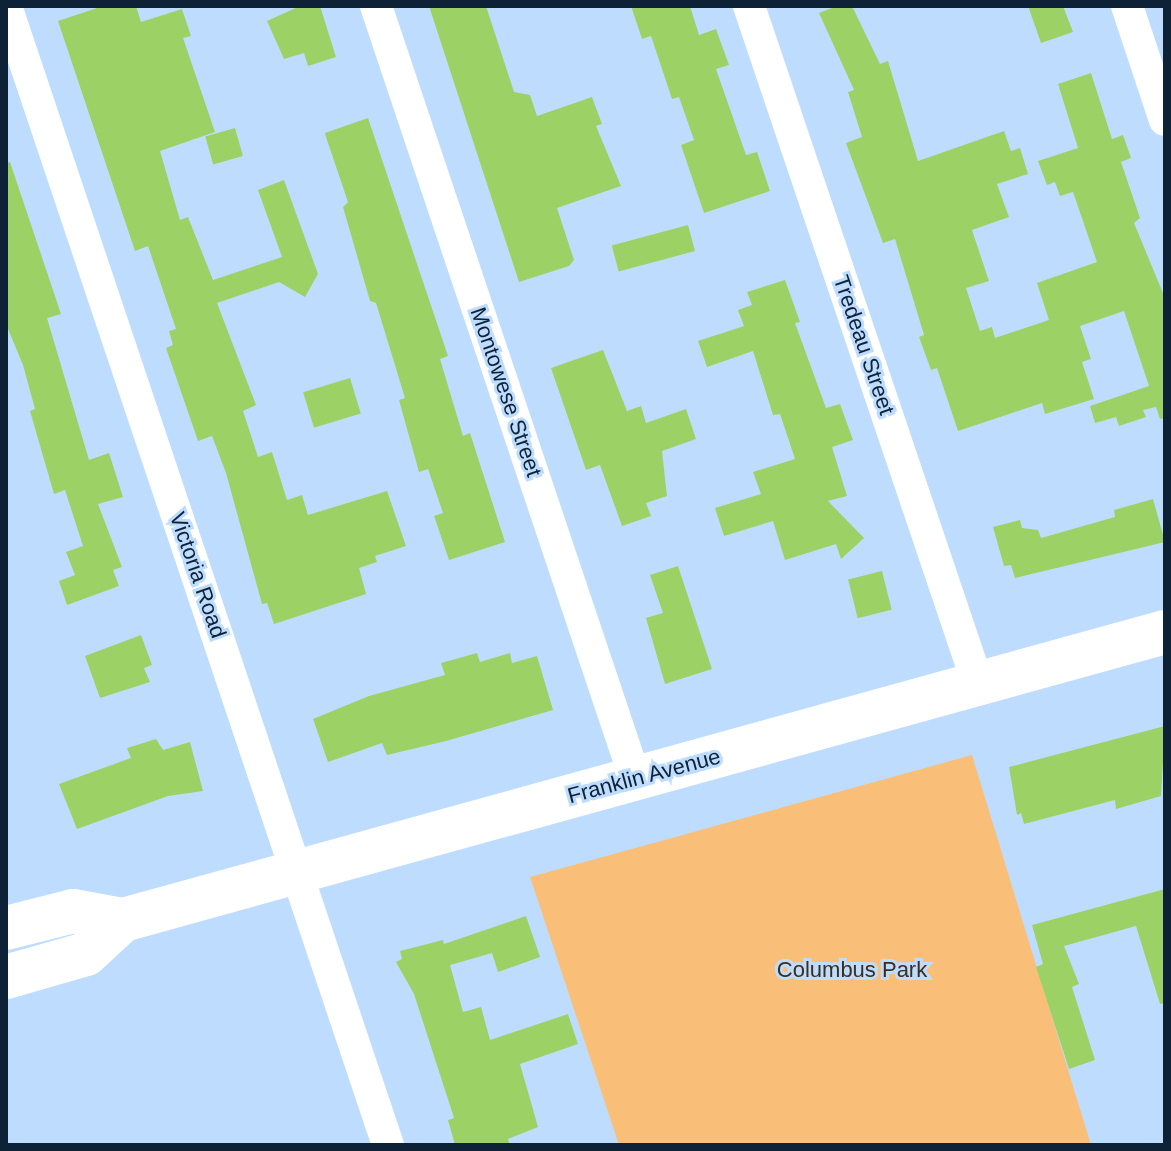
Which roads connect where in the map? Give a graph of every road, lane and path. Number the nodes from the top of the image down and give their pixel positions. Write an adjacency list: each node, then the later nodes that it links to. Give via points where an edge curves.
1 (6, 6): 9 (street, Victoria Road)
2 (376, 6): 8 (street, Montowese Street)
3 (749, 6): 7 (street, Tredeau Street)
4 (1127, 6): 5 (street)
5 (1165, 120)
6 (1165, 632): 7 (main road, Franklin Avenue)
7 (978, 684): 8 (main road, Franklin Avenue)
8 (635, 778): 9 (main road, Franklin Avenue)
9 (298, 872): 10 (main road, Franklin Avenue); 13 (street, Victoria Road)
10 (123, 920): 11 (main road, via 73,911); 12 (main road, via 86,954)
11 (6, 928)
12 (6, 977)
13 (388, 1145)

